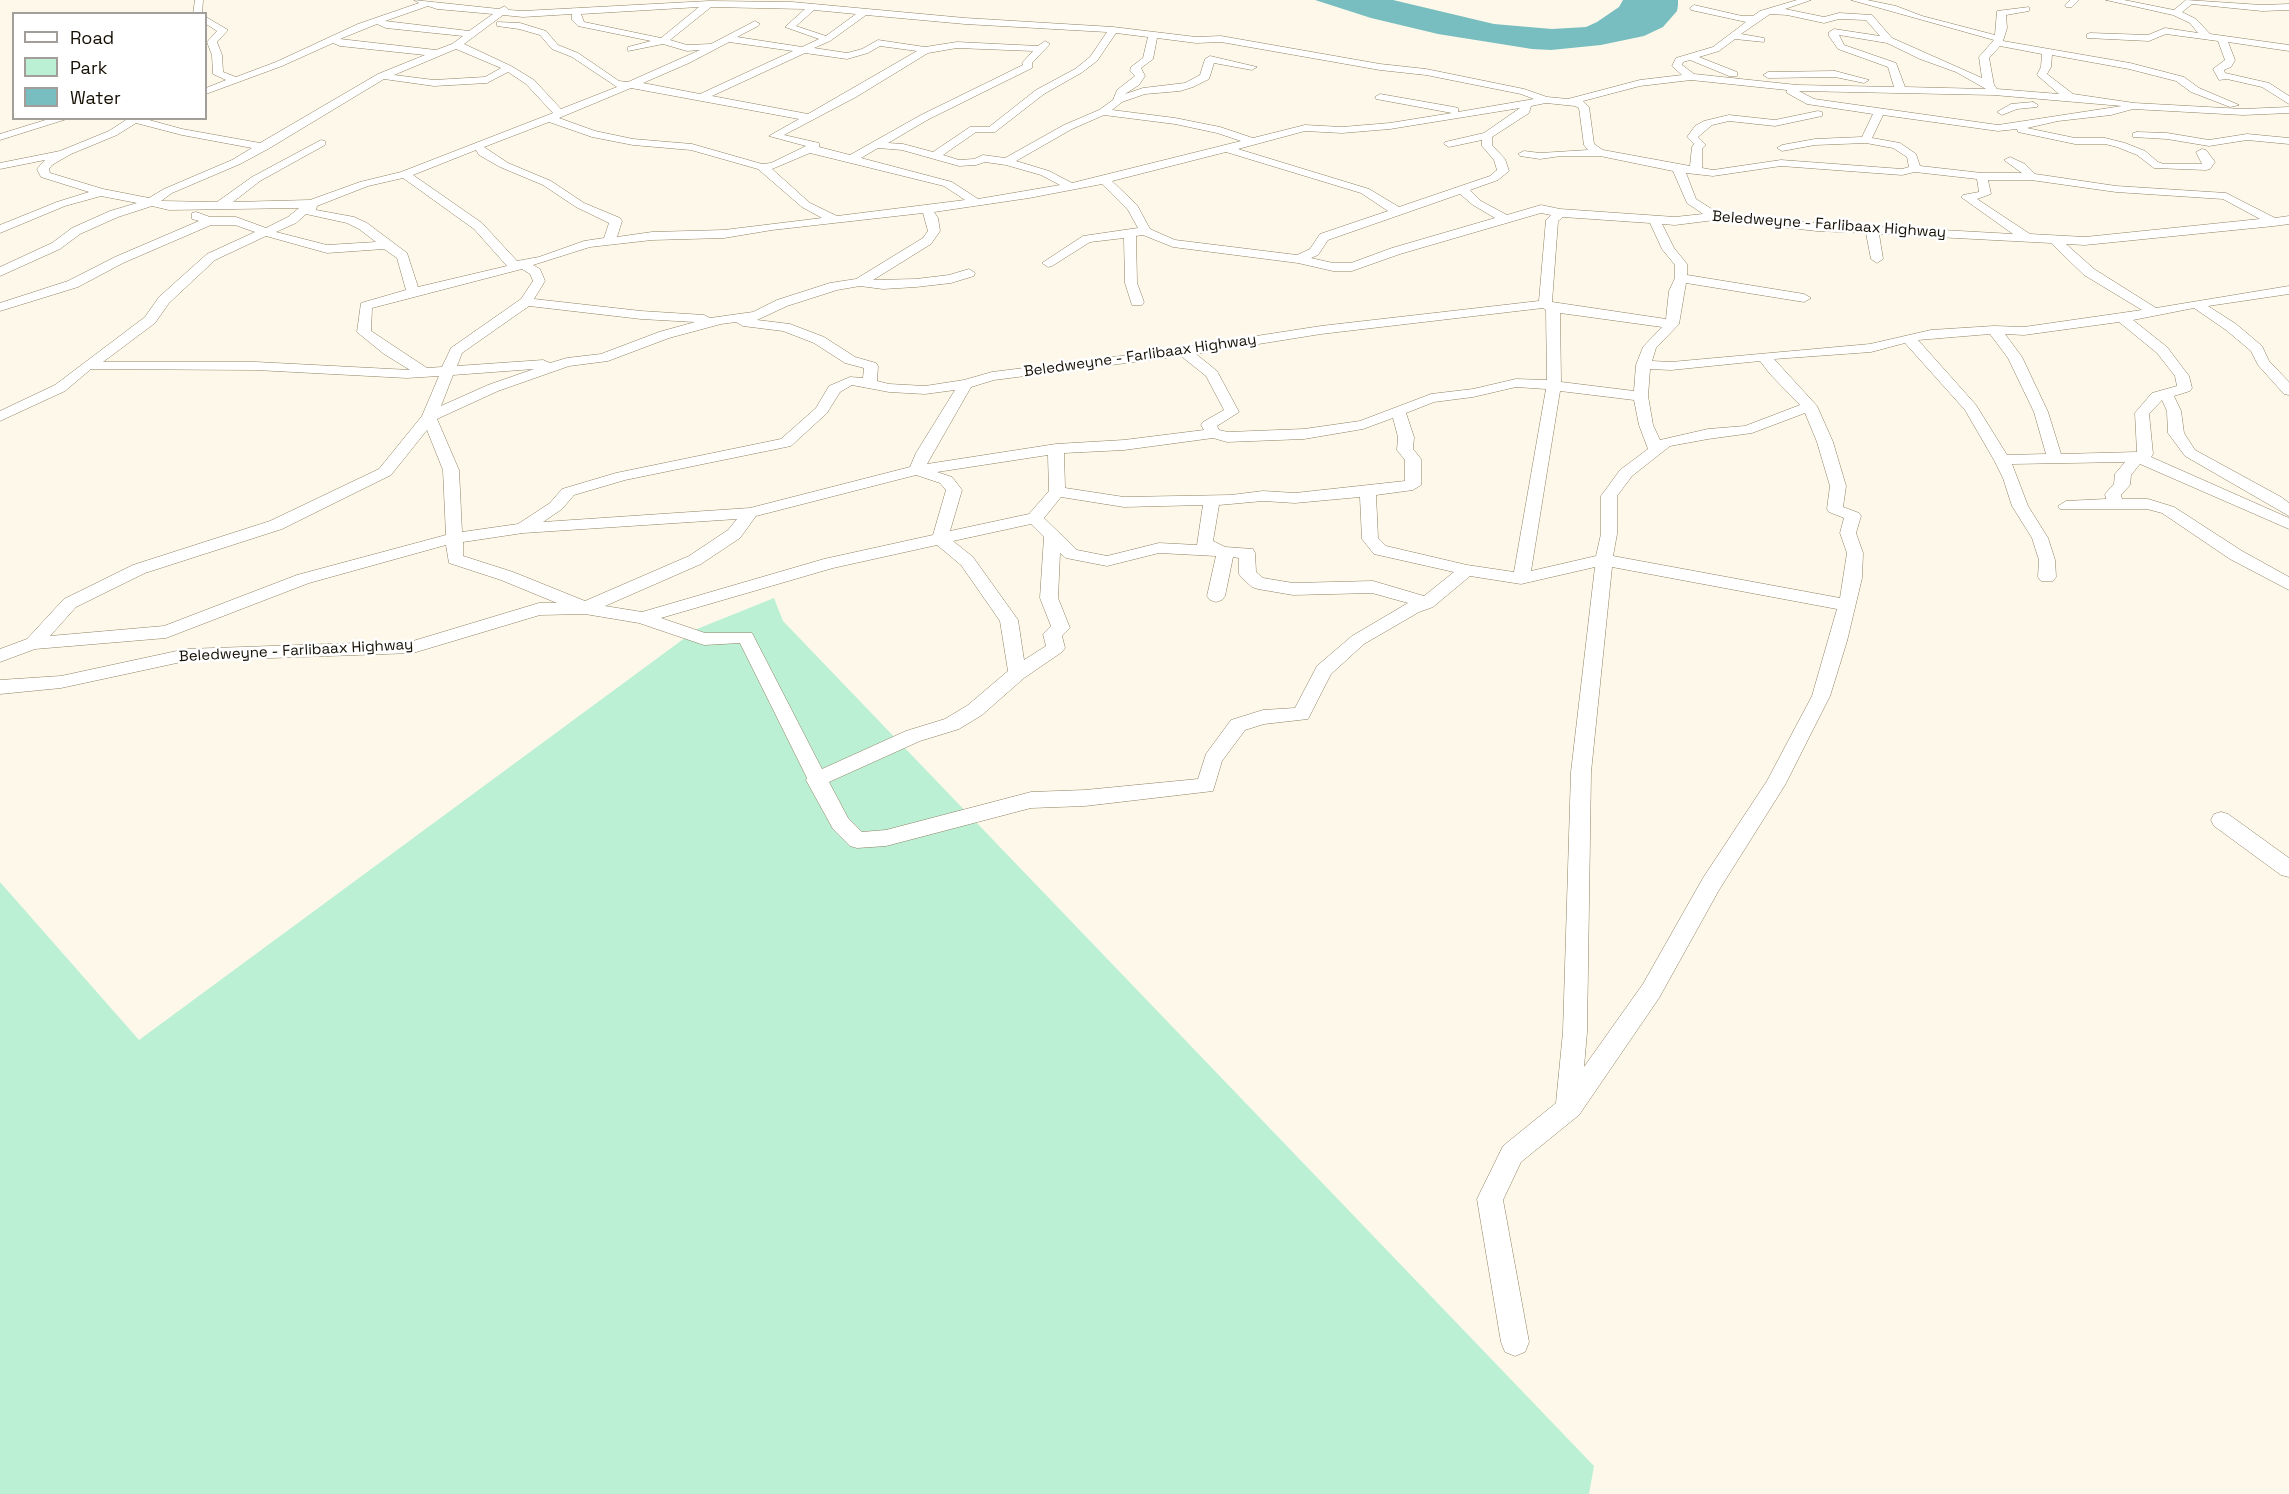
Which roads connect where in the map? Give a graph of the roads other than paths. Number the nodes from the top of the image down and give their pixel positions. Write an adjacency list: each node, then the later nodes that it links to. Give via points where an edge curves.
1 (520, 0): 14 (street)
2 (1807, 0): 18 (street)
3 (1855, 0): 10 (street)
4 (2013, 0): 44 (street, via 2026,9 2000,13)
5 (2110, 0): 17 (street)
6 (423, 1): 14 (street); 21 (street)
7 (777, 2): 8 (street); 11 (street)
8 (709, 4): 15 (street); 41 (street)
9 (1899, 4): 10 (street); 44 (street, via 1919,18)
10 (1879, 5): 20 (street)
11 (812, 7): 16 (street); 38 (street, via 790,27)
12 (2289, 7): 17 (street, via 2262,8 2203,0 2190,1)
13 (1694, 8): 18 (street, via 1742,19)
14 (501, 12): 15 (street); 25 (street)
15 (576, 12): 41 (street, via 581,24)
16 (863, 13): 19 (street); 38 (street)
17 (2176, 13): 35 (street, via 2193,21)
18 (1760, 16): 20 (street, via 1787,12 1824,20); 33 (street)
19 (914, 17): 23 (street); 24 (street)
20 (1869, 17): 43 (street)
21 (377, 20): 30 (street, via 386,25); 36 (street)
22 (207, 21): 63 (street, via 223,30 212,42)
23 (965, 21): 27 (street); 53 (street)
24 (905, 23)
25 (485, 24): 30 (street); 68 (street, via 520,26 543,33 555,47)
26 (754, 24): 37 (street)
27 (1057, 27): 28 (street); 51 (street)
28 (1113, 30): 31 (street); 115 (street, via 1094,59 1078,71 1040,92 991,130 974,129)
29 (2259, 32): 49 (street)
30 (472, 34): 48 (street)
31 (1153, 35): 39 (street); 78 (street, via 1148,59 1135,70 1140,76 1121,92)
32 (887, 36): 45 (street)
33 (1734, 36): 42 (street); 54 (street)
34 (2090, 36): 55 (street)
35 (2206, 36): 40 (street); 55 (street, via 2165,31 2149,38)
36 (334, 39): 56 (street, via 340,43); 60 (street)
37 (728, 39): 46 (street); 52 (street)
38 (827, 39): 52 (street)
39 (1221, 39): 59 (street); 77 (street, via 1426,72)
40 (2222, 39): 49 (street); 83 (street, via 2230,60 2218,69 2222,76 2256,79)
41 (663, 40): 46 (street, via 687,48); 50 (street)
42 (1761, 40)
43 (1889, 40): 69 (street, via 1834,32 1841,48 1893,65); 74 (street)
44 (1999, 41): 57 (street); 74 (street, via 1984,57)
45 (878, 42): 52 (street, via 848,56); 53 (street)
46 (715, 45): 68 (street)
47 (1695, 45): 54 (street)
48 (455, 46): 56 (street); 62 (street)
49 (2287, 47)
50 (631, 49)
51 (1042, 49): 53 (street, via 957,45); 107 (street, via 1029,66 925,117)
52 (801, 50): 72 (street)
53 (927, 50): 90 (street)
54 (1716, 50): 58 (street)
55 (2136, 52): 57 (street); 87 (street, via 2195,90)
56 (436, 53): 64 (street)
57 (2047, 53): 75 (street, via 2042,75)
58 (1691, 57): 65 (street, via 1679,60 1677,66); 69 (street, via 1727,73 1835,74)
59 (1210, 59): 61 (street); 78 (street, via 1205,77 1189,85 1143,91)
60 (279, 64): 63 (street); 67 (street)
61 (1252, 67)
62 (508, 68): 64 (street, via 487,80 444,83); 88 (street, via 530,82)
63 (218, 74): 66 (street); 67 (street)
64 (382, 76): 108 (street)
65 (1691, 77): 70 (street); 80 (street, via 1640,83 1572,101)
66 (207, 78)
67 (236, 80): 71 (street)
68 (626, 87): 72 (street); 88 (street)
69 (1899, 87): 70 (street); 74 (street)
70 (1787, 88): 79 (street)
71 (207, 91)
72 (703, 96): 90 (street)
73 (2027, 96): 74 (street); 74 (street, via 2038,102 2011,107); 75 (street)
74 (1994, 97)
75 (2070, 97): 82 (street)
76 (1380, 98): 86 (street)
77 (1545, 100): 80 (street); 81 (street)
78 (1118, 101): 85 (street)
79 (1811, 102): 84 (street); 89 (street)
80 (1578, 103): 113 (street, via 1584,107 1589,145)
81 (1526, 104): 86 (street); 99 (street, via 1525,111)
82 (2133, 106): 87 (street); 96 (street)
83 (2289, 109): 87 (street)
84 (1880, 111): 96 (street, via 1946,122); 101 (street)
85 (1103, 112): 103 (street, via 1184,122); 118 (street)
86 (1462, 112): 103 (street, via 1372,128 1305,128)
87 (2243, 112)
88 (559, 113): 105 (street); 121 (street, via 552,118 592,134 692,147)
89 (1818, 114): 94 (street, via 1775,123); 95 (street)
90 (807, 117): 110 (street, via 774,136 815,145)
91 (58, 120): 100 (street)
92 (134, 120): 111 (street)
93 (140, 120): 108 (street)
94 (1753, 122): 97 (street, via 1755,130); 123 (street, via 1729,118 1699,128 1692,137 1701,145 1697,147)
95 (1830, 122)
96 (2014, 127): 112 (street, via 2053,137 2121,145 2164,167 2206,167 2209,162)
97 (1762, 134)
98 (2137, 135): 102 (street, via 2177,132 2209,143 2247,137)
99 (1487, 136): 106 (street); 131 (street, via 1487,146 1499,159 1503,171)
100 (0, 137)
101 (1866, 140): 119 (street, via 1778,144); 124 (street, via 1896,145 1912,156)
102 (2289, 141)
103 (1253, 142): 109 (street)
104 (321, 143): 138 (street)
105 (477, 144): 126 (street); 155 (street, via 483,153 504,165 547,183 580,205 616,221)
106 (1449, 144)
107 (878, 145): 115 (street); 116 (street)
108 (264, 147): 134 (street)
109 (1228, 149): 129 (street); 140 (street, via 1365,191)
110 (808, 150): 116 (street); 121 (street)
111 (67, 152): 120 (street); 133 (street, via 48,163 43,169 45,175)
112 (2202, 152)
113 (1600, 153): 114 (street); 122 (street)
114 (1524, 154)
115 (936, 155): 118 (street, via 959,164 983,158)
116 (854, 158): 135 (street, via 948,184)
117 (2010, 160): 128 (street)
118 (1007, 162): 130 (street, via 1045,173)
119 (1781, 163): 124 (street, via 1902,172); 125 (street)
120 (0, 166)
121 (762, 167): 143 (street, via 806,205)
122 (1677, 168): 123 (street); 132 (street)
123 (1696, 168): 125 (street)
124 (1916, 168): 127 (street)
125 (1713, 173): 132 (street)
126 (405, 174): 136 (street); 160 (street, via 478,226)
127 (1982, 176): 128 (street); 153 (street, via 1985,195 1967,197)
128 (2031, 177): 147 (street, via 2116,189 2226,196)
129 (1104, 180): 130 (street); 150 (street, via 1133,208)
130 (1071, 187): 135 (street)
131 (1462, 189): 140 (street); 144 (street, via 1477,203)
132 (1688, 191): 142 (street, via 1691,201)
133 (101, 192): 134 (street); 148 (street)
134 (152, 202): 137 (street); 161 (street, via 76,231)
135 (975, 202): 139 (street)
136 (311, 204): 138 (street); 151 (street, via 292,220); 156 (street, via 310,212 350,220)
137 (169, 206): 138 (street); 145 (street)
138 (219, 206)
139 (926, 208): 143 (street); 164 (street, via 934,231 927,242)
140 (1397, 211): 158 (street, via 1324,237 1314,252)
141 (1560, 213): 144 (street, Beledweyne - Farlibaax Highway, via 1541,209); 146 (street, Beledweyne - Farlibaax Highway); 171 (street, via 1552,220)
142 (1715, 216): 146 (street, Beledweyne - Farlibaax Highway); 149 (street, Beledweyne - Farlibaax Highway)
143 (834, 219): 155 (street, via 704,236)
144 (1507, 220): 158 (street, Beledweyne - Farlibaax Highway, via 1352,267)
145 (209, 221): 151 (street, via 236,221); 172 (street, via 73,284)
146 (1655, 221): 163 (street, via 1668,249 1681,264)
147 (2281, 221): 154 (street, Beledweyne - Farlibaax Highway, via 2150,236)
148 (0, 229)
149 (1872, 230): 153 (street, Beledweyne - Farlibaax Highway); 157 (street)
150 (1145, 231): 152 (street); 158 (street, Beledweyne - Farlibaax Highway, via 1173,243)
151 (266, 232): 156 (street, via 327,249); 182 (street, via 212,257 164,300 150,320)
152 (1130, 234): 159 (street, via 1088,239); 169 (street, via 1131,283)
153 (2026, 237): 154 (street, Beledweyne - Farlibaax Highway)
154 (2055, 240): 173 (street, via 2088,272)
155 (609, 241): 160 (street)
156 (387, 245): 166 (street, via 403,256)
157 (1877, 259)
158 (1298, 260)
159 (1048, 263)
160 (519, 266): 166 (street); 168 (street, via 535,272 539,281)
161 (0, 272)
162 (969, 273): 164 (street, via 916,283)
163 (1682, 278): 167 (street); 176 (street, via 1676,291)
164 (860, 282): 175 (street, via 782,303 756,316)
165 (2289, 290): 170 (street)
166 (413, 292): 185 (street, via 366,306 364,332)
167 (1804, 298)
168 (526, 302): 175 (street); 184 (street, via 456,351)
169 (1137, 302)
170 (2196, 304): 173 (street); 189 (street, via 2257,349 2263,362)
171 (1549, 306): 176 (street, Beledweyne - Farlibaax Highway); 179 (street, Beledweyne - Farlibaax Highway, via 1321,330); 188 (street)
172 (0, 307)
173 (2152, 311): 174 (street)
174 (2122, 318): 177 (street, via 2024,332); 190 (street, via 2162,350 2182,376 2185,387)
175 (720, 320): 181 (street, via 664,335 603,358); 186 (street, via 785,327 819,340 850,360 872,366)
176 (1672, 324): 183 (street, via 1650,347)
177 (1994, 330): 178 (street); 200 (street, via 2015,357 2041,412)
178 (1908, 338): 180 (street, via 1870,348); 201 (street, via 1971,408)
179 (1184, 351): 187 (street, Beledweyne - Farlibaax Highway, via 1014,373); 196 (street, via 1212,374 1232,412 1208,425)
180 (1764, 356): 183 (street, via 1671,366); 192 (street)
181 (567, 362): 184 (street); 195 (street, via 493,388)
182 (88, 364): 185 (street); 194 (street, via 60,388)
183 (1643, 365): 191 (street)
184 (449, 371): 185 (street); 195 (street)
185 (425, 373)
186 (870, 383): 187 (street, Beledweyne - Farlibaax Highway, via 925,390); 212 (street, Beledweyne - Farlibaax Highway, via 850,381 834,389 822,410 786,443 622,476 568,492 556,506)
187 (966, 384): 202 (street)
188 (1554, 385): 191 (street); 193 (street, via 1516,383 1431,398); 220 (street)
189 (2289, 391)
190 (2166, 393): 199 (street, via 2157,396 2142,413 2145,454); 208 (street, via 2174,411 2176,433 2190,453)
191 (1641, 396): 198 (street)
192 (1810, 406): 198 (street, via 1747,430 1665,443); 224 (street, via 1838,486 1835,509 1853,516 1848,533 1855,554)
193 (1398, 411): 196 (street, via 1363,425 1304,434 1227,437); 203 (street, via 1407,437 1405,450 1413,459 1413,485)
194 (0, 417)
195 (429, 417): 214 (street, via 452,470); 227 (street, via 385,472 276,525 139,569 70,603)
196 (1214, 433): 197 (street)
197 (1056, 449): 202 (street); 204 (street)
198 (1656, 450): 217 (street, via 1626,473 1609,496)
199 (2138, 457): 200 (street); 206 (street, via 2123,474 2122,485 2113,494); 211 (street)
200 (2055, 458): 201 (street)
201 (2002, 460): 219 (street, via 2020,506 2040,538 2048,560)
202 (917, 470): 209 (street); 215 (street, via 946,480 954,490)
203 (1368, 491): 205 (street); 218 (street, via 1370,539 1380,550)
204 (1057, 492): 205 (street, via 1124,502); 210 (street)
205 (1212, 500): 216 (street, via 1204,543)
206 (2114, 504): 207 (street); 221 (street, via 2148,504 2168,510)
207 (2066, 506)
208 (2289, 511)
209 (750, 513): 212 (street); 225 (street, Beledweyne - Farlibaax Highway, via 734,534 695,560)
210 (1035, 518): 213 (street); 215 (street)
211 (2289, 524)
212 (523, 528): 214 (street)
213 (1052, 536): 216 (street, via 1072,554 1107,561 1159,548); 229 (street, via 1049,598 1061,628 1052,634 1056,648)
214 (454, 538): 225 (street, via 455,559); 227 (street, via 303,579 166,632)
215 (940, 539): 226 (street, via 830,563); 229 (street, via 967,561 1009,620)
216 (1225, 553): 222 (street); 223 (street, via 1246,553 1248,574 1258,583 1293,589 1373,587)
217 (1604, 560): 220 (street); 224 (street); 234 (street, via 1581,772 1575,1032)
218 (1467, 570): 220 (street); 223 (street)
219 (2047, 577)
220 (1521, 579)
221 (2289, 584)
222 (1216, 596)
223 (1427, 603): 231 (street, via 1358,640 1324,670 1301,714 1263,717 1238,725 1214,759 1206,786 1031,800 886,838 857,840 840,823)
224 (1847, 605): 234 (street, via 1821,696 1775,785 1711,884 1651,991)
225 (585, 608): 226 (street); 230 (street, Beledweyne - Farlibaax Highway, via 539,609 413,647 186,655 61,682)
226 (642, 618): 231 (street, via 704,639 746,637)
227 (33, 643): 228 (street)
228 (0, 656)
229 (1017, 673): 231 (street, via 975,710 952,724 913,736)
230 (0, 687)
231 (816, 780)
232 (2221, 820): 233 (street)
233 (2289, 869)
234 (1568, 1108): 235 (street, via 1512,1154 1490,1199)
235 (1515, 1342)

